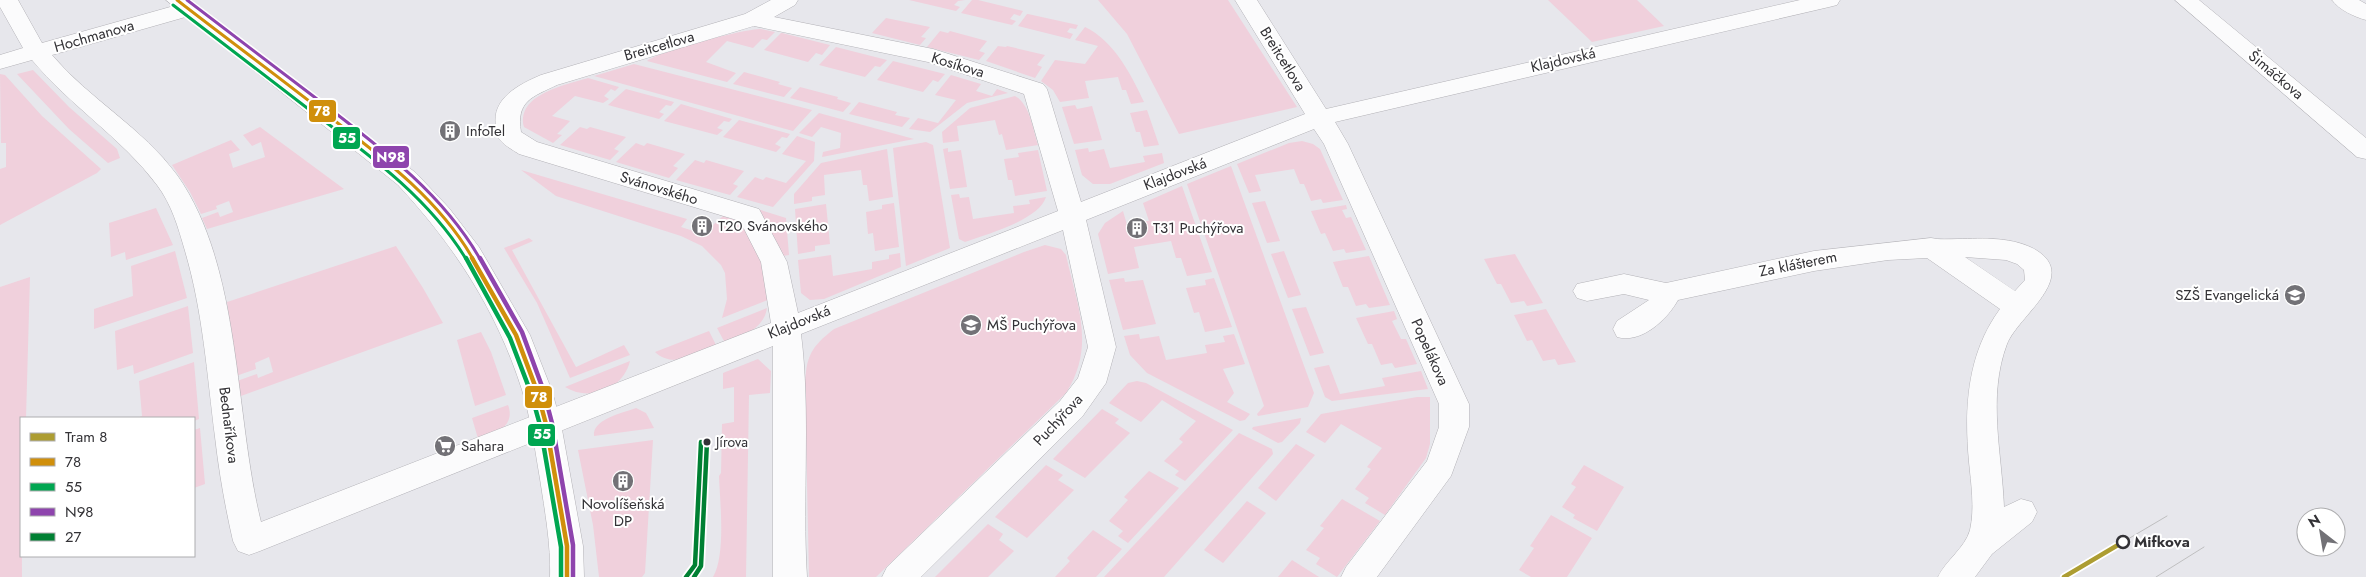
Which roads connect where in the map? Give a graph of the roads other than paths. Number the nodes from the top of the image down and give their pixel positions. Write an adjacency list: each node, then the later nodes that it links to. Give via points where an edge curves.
1 (7, 0): 12 (street)
2 (787, 0): 11 (street, Breitcetlova)
3 (1741, 0): 10 (street)
4 (1829, 0): 10 (street, Klajdovská)
5 (2186, 0): 16 (street, Šimáčkova)
6 (2342, 0): 9 (street)
7 (1253, 1): 15 (street, Breitcetlova)
8 (182, 5): 12 (street, Hochmanova); 24 (street, via 343,127 407,179 440,214 470,254 516,335)
9 (2366, 13)
10 (1758, 15): 15 (street, Klajdovská)
11 (753, 19): 14 (street, Breitcetlova, via 549,80); 17 (street, Kosíkova, via 933,56 1035,89)
12 (37, 52): 13 (street, Hochmanova); 24 (street, Bednaříkova, via 153,162 181,202 209,288 239,504 249,541)
13 (0, 62)
14 (529, 90): 22 (street, Svánovského, via 514,102 507,115 509,134 528,148 750,215 773,260)
15 (1319, 118): 17 (street, Klajdovská); 30 (street, Popelákova, via 1336,144 1454,404 1454,427 1440,467)
16 (2366, 151)
17 (1072, 214): 22 (street, Klajdovská); 29 (street, Puchýřova, via 1102,347 1091,383 1047,434)
18 (1931, 247): 20 (street, Za klášterem, via 1787,264); 21 (street); 21 (street, Za klášterem, via 1998,248 2028,259 2040,274 2038,282)
19 (1587, 291): 20 (street, Za klášterem, via 1624,284)
20 (1666, 293): 23 (street, via 1665,302)
21 (2017, 307): 26 (street, Za klášterem, via 1992,345 1981,402 1988,522)
22 (785, 328): 24 (street, Klajdovská); 28 (street)
23 (1627, 329)
24 (546, 424): 27 (street, via 567,546)
25 (2021, 512): 26 (street)
26 (1981, 544): 31 (street)
27 (568, 577)
28 (790, 577)
29 (898, 577)
30 (1358, 577)
31 (1955, 577)

